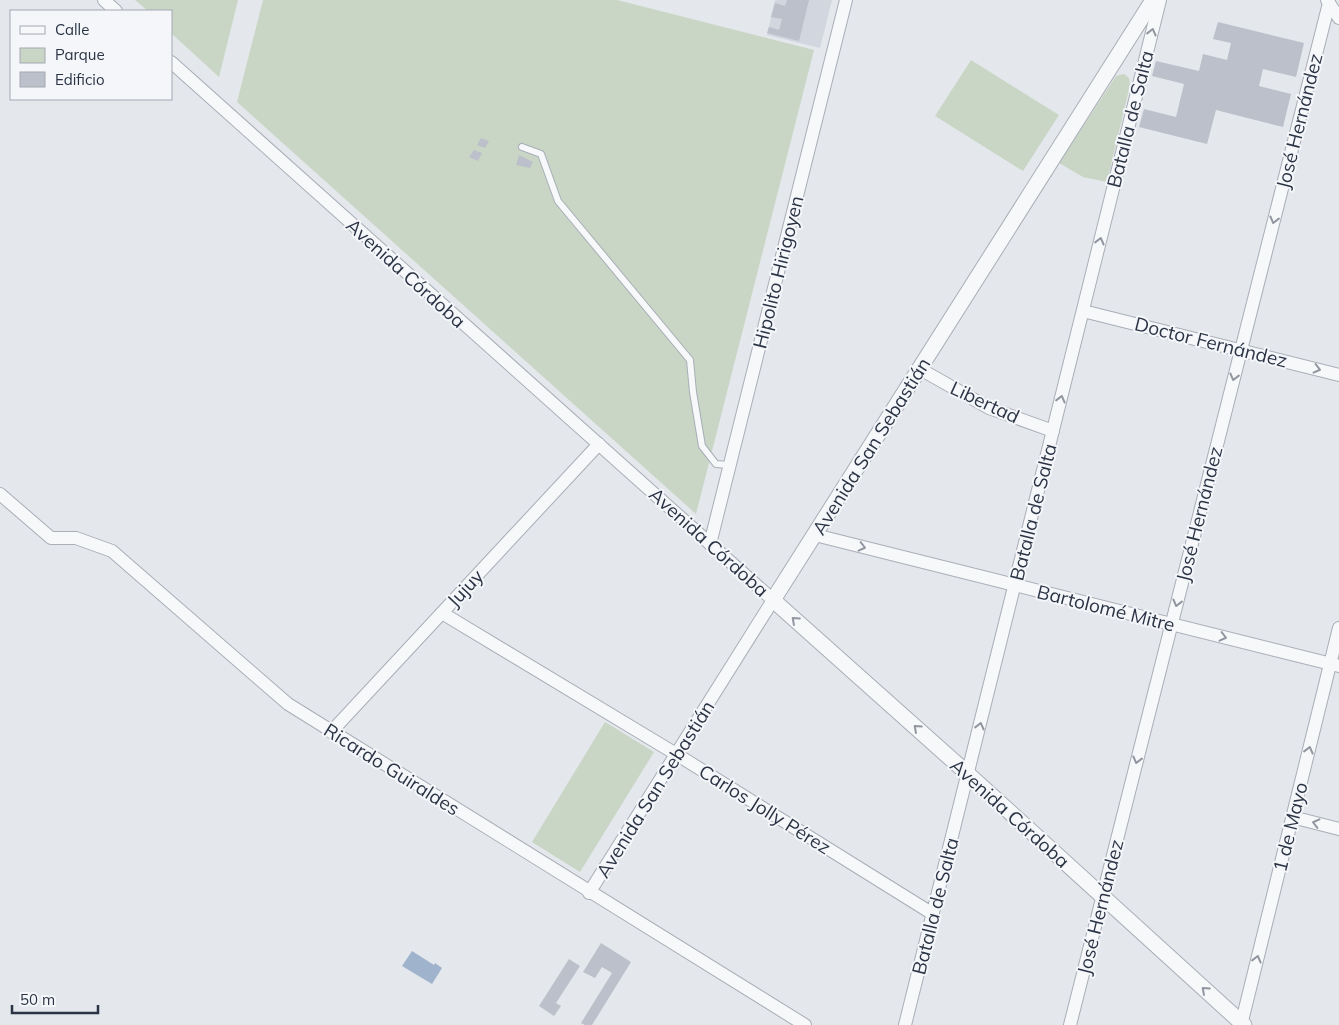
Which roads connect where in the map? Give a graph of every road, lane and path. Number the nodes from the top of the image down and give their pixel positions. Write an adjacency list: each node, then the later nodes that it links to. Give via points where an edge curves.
1 (104, 0): 6 (street)
2 (846, 0): 16 (street, Hipolito Hirigoyen)
3 (1153, 0): 12 (street, Avenida San Sebastián)
4 (1160, 0): 10 (street, Batalla de Salta, one-way to 4)
5 (1328, 1): 7 (street); 11 (street, José Hernández, one-way to 11)
6 (115, 10)
7 (1339, 18)
8 (172, 63): 15 (street, Avenida Córdoba)
9 (522, 147): 16 (lane, via 541,154 558,201 690,360 702,446 716,464)
10 (1083, 310): 11 (street, Doctor Fernández); 14 (street, Batalla de Salta, one-way to 10)
11 (1241, 349): 13 (street, Doctor Fernández, one-way to 13); 23 (street, José Hernández, one-way to 23)
12 (920, 369): 14 (street, Libertad, via 989,408); 18 (street, Avenida San Sebastián)
13 (1339, 375)
14 (1053, 431): 20 (street, Batalla de Salta)
15 (599, 444): 19 (street, Avenida Córdoba); 22 (street, Jujuy)
16 (729, 465): 19 (street, Hipolito Hirigoyen)
17 (0, 494): 26 (street, Ricardo Guiraldes, via 52,538 76,538 112,551 288,704)
18 (815, 535): 20 (street, Bartolomé Mitre, one-way to 20); 21 (street, Avenida San Sebastián)
19 (710, 544): 21 (street, Avenida Córdoba)
20 (1015, 585): 23 (street, Bartolomé Mitre); 28 (street, Batalla de Salta, one-way to 20)
21 (773, 600): 27 (street, Avenida San Sebastián); 28 (street, Avenida Córdoba, one-way to 21)
22 (442, 613): 26 (street, Jujuy); 27 (street, Carlos Jolly Pérez)
23 (1172, 624): 25 (street, Bartolomé Mitre, one-way to 25); 32 (street, José Hernández, one-way to 32)
24 (1339, 628): 25 (street, 1 de Mayo)
25 (1335, 665): 29 (street, 1 de Mayo, one-way to 25)
26 (331, 732): 31 (street, Ricardo Guiraldes)
27 (676, 754): 31 (street, Avenida San Sebastián); 33 (street, Carlos Jolly Pérez)
28 (968, 774): 32 (street, Avenida Córdoba); 33 (street, Batalla de Salta)
29 (1292, 817): 30 (street, one-way to 29); 34 (street, 1 de Mayo, one-way to 29)
30 (1339, 829)
31 (589, 893): 35 (street, Ricardo Guiraldes)
32 (1102, 897): 34 (street, Avenida Córdoba, one-way to 32); 37 (street, José Hernández)
33 (933, 914): 36 (street, Batalla de Salta)
34 (1242, 1024)
35 (805, 1025)
36 (905, 1025)
37 (1070, 1025)

